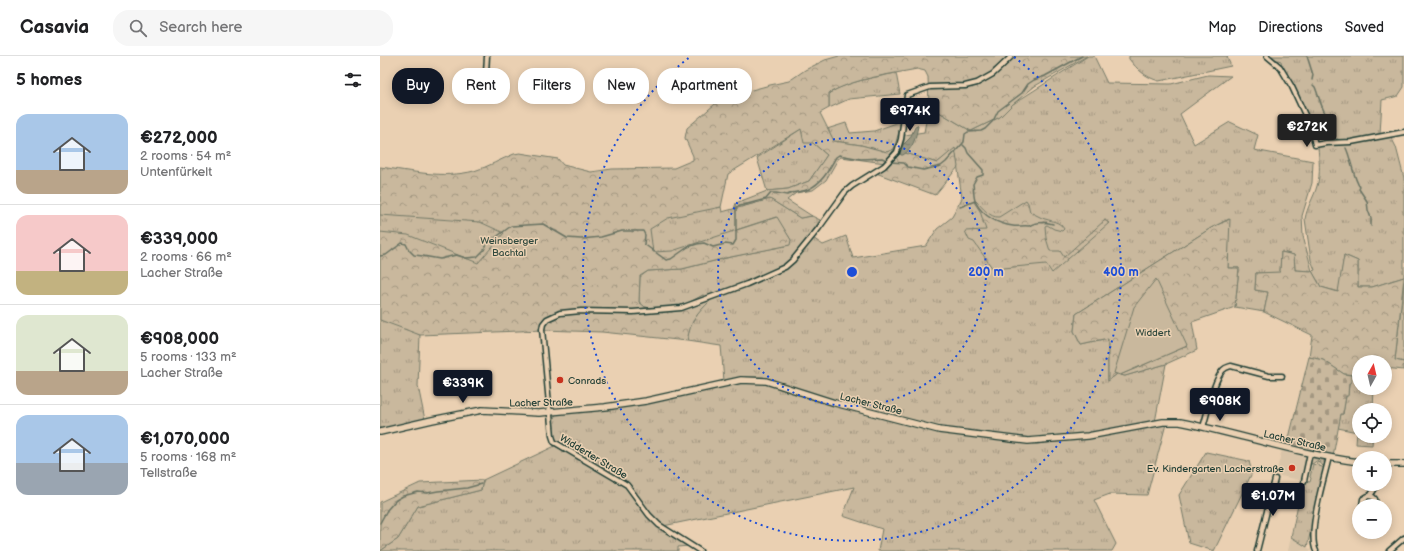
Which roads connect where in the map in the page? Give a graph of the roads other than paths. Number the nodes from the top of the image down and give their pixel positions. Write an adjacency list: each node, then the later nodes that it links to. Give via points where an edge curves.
1 (487, 56): 4 (street)
2 (1012, 56): 7 (street, via 993,74 977,83 926,88 907,95 897,152 887,163 845,192 793,260 777,272 675,309 633,312 581,311 548,317 542,329)
3 (1267, 56): 5 (street, via 1278,64 1287,78 1317,145 1326,142 1351,142)
4 (486, 68)
5 (1404, 132)
6 (1282, 376): 8 (street, via 1269,376 1231,366 1225,368 1217,383)
7 (550, 412): 8 (street, Lacher Straße, via 646,401 724,383 754,379 939,430 1028,441 1088,436 1168,421); 9 (street, Lacher Straße, via 482,410); 22 (street, Widderter Straße, via 555,443 627,485 653,520)
8 (1203, 427): 10 (street, Lacher Straße)
9 (380, 432)
10 (1310, 453): 11 (street, Lacher Straße); 16 (street)
11 (1329, 458): 12 (street, Lacher Straße); 24 (street, via 1313,528)
12 (1352, 461)
13 (1392, 464): 14 (street)
14 (1404, 464)
15 (1275, 479): 23 (street)
16 (1304, 481)
17 (1373, 491): 18 (street)
18 (1370, 496): 19 (street); 20 (street)
19 (1363, 499)
20 (1374, 499)
21 (1404, 538): 25 (street)
22 (700, 551)
23 (1258, 551)
24 (1316, 551)
25 (1389, 551)

